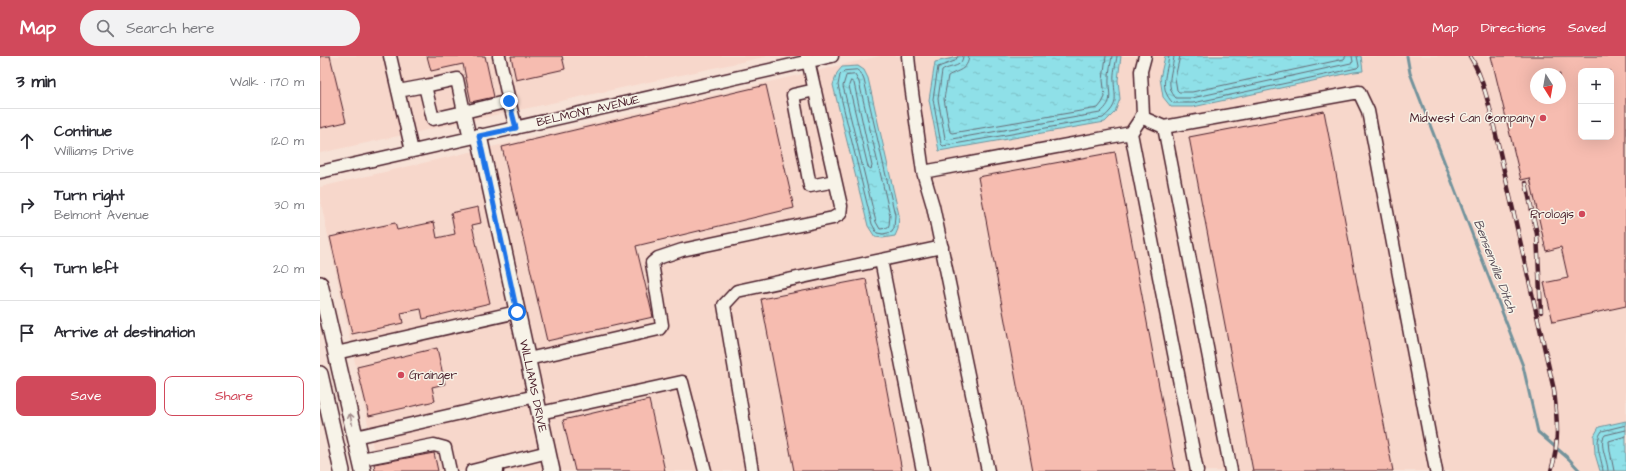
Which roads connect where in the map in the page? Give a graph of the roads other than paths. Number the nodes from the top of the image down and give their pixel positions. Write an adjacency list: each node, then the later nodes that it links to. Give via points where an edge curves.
1 (390, 56): 9 (street)
2 (499, 56): 10 (street)
3 (832, 56): 6 (street, BELMONT AVENUE)
4 (908, 56): 19 (street)
5 (1145, 56): 12 (street, via 1141,71)
6 (807, 59): 8 (street); 14 (street, BELMONT AVENUE)
7 (425, 86): 9 (street); 11 (street, via 434,119); 11 (street, via 456,79)
8 (814, 90): 20 (street); 20 (street, via 793,95 810,186)
9 (398, 91): 17 (street)
10 (509, 101): 11 (street); 14 (street)
11 (464, 112): 16 (street)
12 (1141, 117): 13 (street); 15 (street)
13 (1164, 127): 43 (street); 44 (street, via 1359,92 1368,111)
14 (516, 128): 16 (street, BELMONT AVENUE)
15 (1131, 133): 19 (street); 42 (street)
16 (474, 137): 17 (street, BELMONT AVENUE); 24 (main road, WILLIAMS DRIVE)
17 (412, 151): 18 (street, BELMONT AVENUE)
18 (320, 172)
19 (923, 172): 21 (street)
20 (835, 181): 26 (street, via 841,206 840,214 833,218 682,250 658,258 652,263 662,325 659,329)
21 (942, 247): 22 (street); 41 (street)
22 (881, 260): 39 (street, via 737,291 724,305); 40 (street)
23 (320, 284): 25 (main road)
24 (517, 312): 25 (street); 26 (main road, WILLIAMS DRIVE)
25 (336, 353): 30 (main road, one-way to 25)
26 (528, 359): 28 (main road, WILLIAMS DRIVE)
27 (320, 374): 34 (main road)
28 (536, 396): 29 (main road, WILLIAMS DRIVE); 30 (street)
29 (540, 413): 31 (main road, WILLIAMS DRIVE); 38 (street, via 682,382)
30 (355, 437): 32 (main road)
31 (548, 452): 33 (street); 37 (main road, WILLIAMS DRIVE)
32 (362, 465): 35 (street, via 434,445 445,448)
33 (497, 468): 36 (street)
34 (341, 471)
35 (450, 471)
36 (472, 471)
37 (552, 471)
38 (705, 471)
39 (752, 471)
40 (923, 471)
41 (988, 471)
42 (1197, 471)
43 (1231, 471)
44 (1436, 471)

